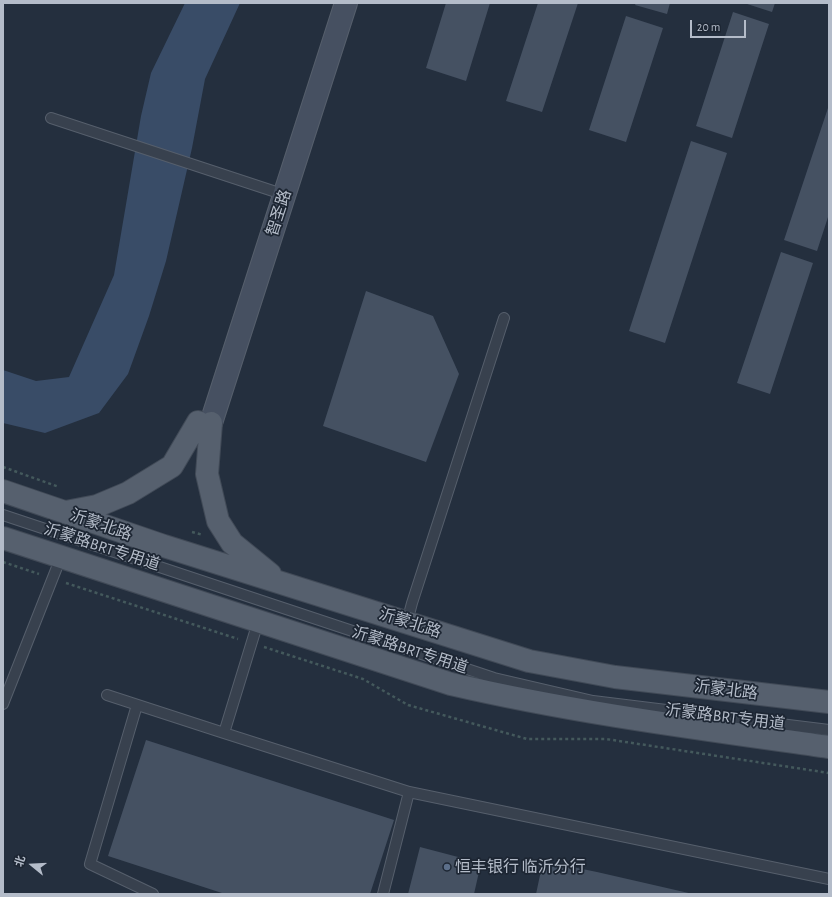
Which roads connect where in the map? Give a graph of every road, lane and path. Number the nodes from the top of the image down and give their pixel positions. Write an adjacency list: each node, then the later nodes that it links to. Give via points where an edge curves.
1 (333, 3): 4 (street, 智圣路)
2 (346, 3): 6 (street, 智圣路, via 238,344)
3 (51, 118): 4 (lane)
4 (273, 191): 6 (street, 智圣路)
5 (504, 318): 14 (lane)
6 (205, 422): 8 (main road, via 172,466 128,493 97,506); 12 (main road, via 207,474 218,521 232,543)
7 (3, 492): 8 (main road, 沂蒙北路)
8 (64, 512): 12 (main road, 沂蒙北路)
9 (3, 515): 19 (lane, 沂蒙路BRT专用道, via 494,678 593,701)
10 (3, 538): 11 (main road)
11 (61, 557): 13 (main road); 17 (lane)
12 (278, 581): 14 (main road, 沂蒙北路)
13 (258, 622): 20 (lane); 21 (main road, via 451,684 518,700)
14 (407, 622): 16 (main road, 沂蒙北路, via 529,661 615,677)
15 (107, 696): 18 (lane)
16 (829, 702)
17 (3, 704)
18 (137, 705): 20 (lane); 24 (lane, via 90,864)
19 (829, 730)
20 (224, 733): 22 (lane)
21 (829, 747)
22 (409, 792): 23 (lane); 25 (lane)
23 (829, 879)
24 (153, 894)
25 (383, 894)

